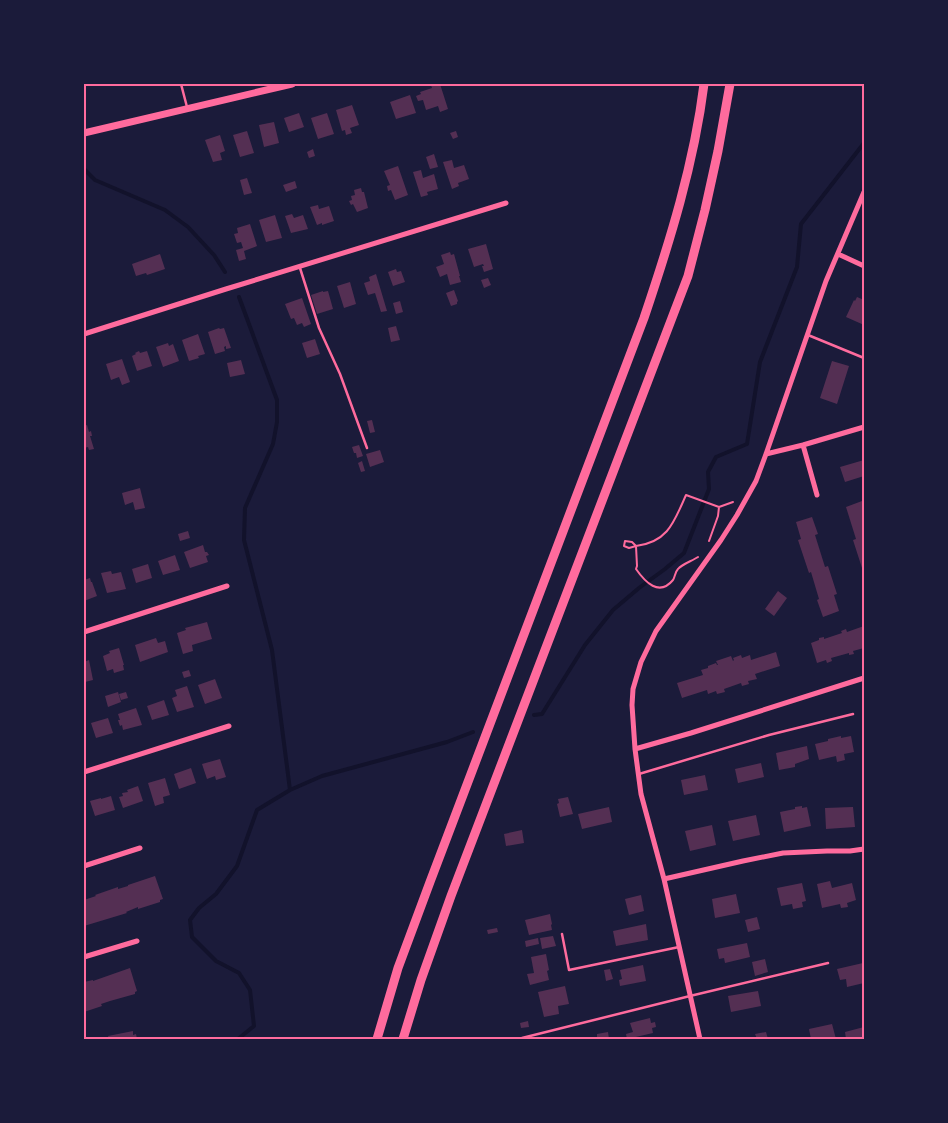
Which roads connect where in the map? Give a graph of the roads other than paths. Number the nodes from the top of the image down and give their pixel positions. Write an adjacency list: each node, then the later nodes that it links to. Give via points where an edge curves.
1 (181, 84): 6 (lane)
2 (292, 84): 5 (street)
3 (703, 85): 40 (main road, via 694,146 662,267 398,968)
4 (730, 86): 41 (main road, via 706,210 688,276 451,896)
5 (260, 87): 6 (street)
6 (187, 108): 7 (street)
7 (84, 132)
8 (864, 192): 10 (street)
9 (506, 204): 11 (street)
10 (838, 254): 12 (street); 14 (street)
11 (299, 266): 13 (street); 18 (lane, via 319,328)
12 (864, 266)
13 (84, 334)
14 (808, 335): 15 (lane); 19 (street)
15 (864, 358)
16 (864, 427): 17 (street)
17 (803, 446): 19 (street); 20 (street)
18 (367, 448)
19 (766, 454): 26 (street, via 744,503 656,631 642,662 633,689)
20 (816, 495)
21 (227, 586): 22 (street)
22 (84, 632)
23 (864, 678): 26 (street)
24 (853, 714): 28 (lane)
25 (229, 726): 27 (street)
26 (635, 750): 28 (street)
27 (84, 772)
28 (638, 774): 32 (street)
29 (140, 848): 31 (street)
30 (864, 849): 32 (street, via 783,853)
31 (84, 866)
32 (664, 880): 35 (street)
33 (562, 934): 35 (lane, via 570,970)
34 (137, 941): 36 (street)
35 (679, 947): 38 (street)
36 (84, 957)
37 (828, 963): 38 (lane)
38 (690, 996): 39 (lane); 42 (street)
39 (522, 1038)
40 (377, 1039)
41 (403, 1039)
42 (700, 1039)

